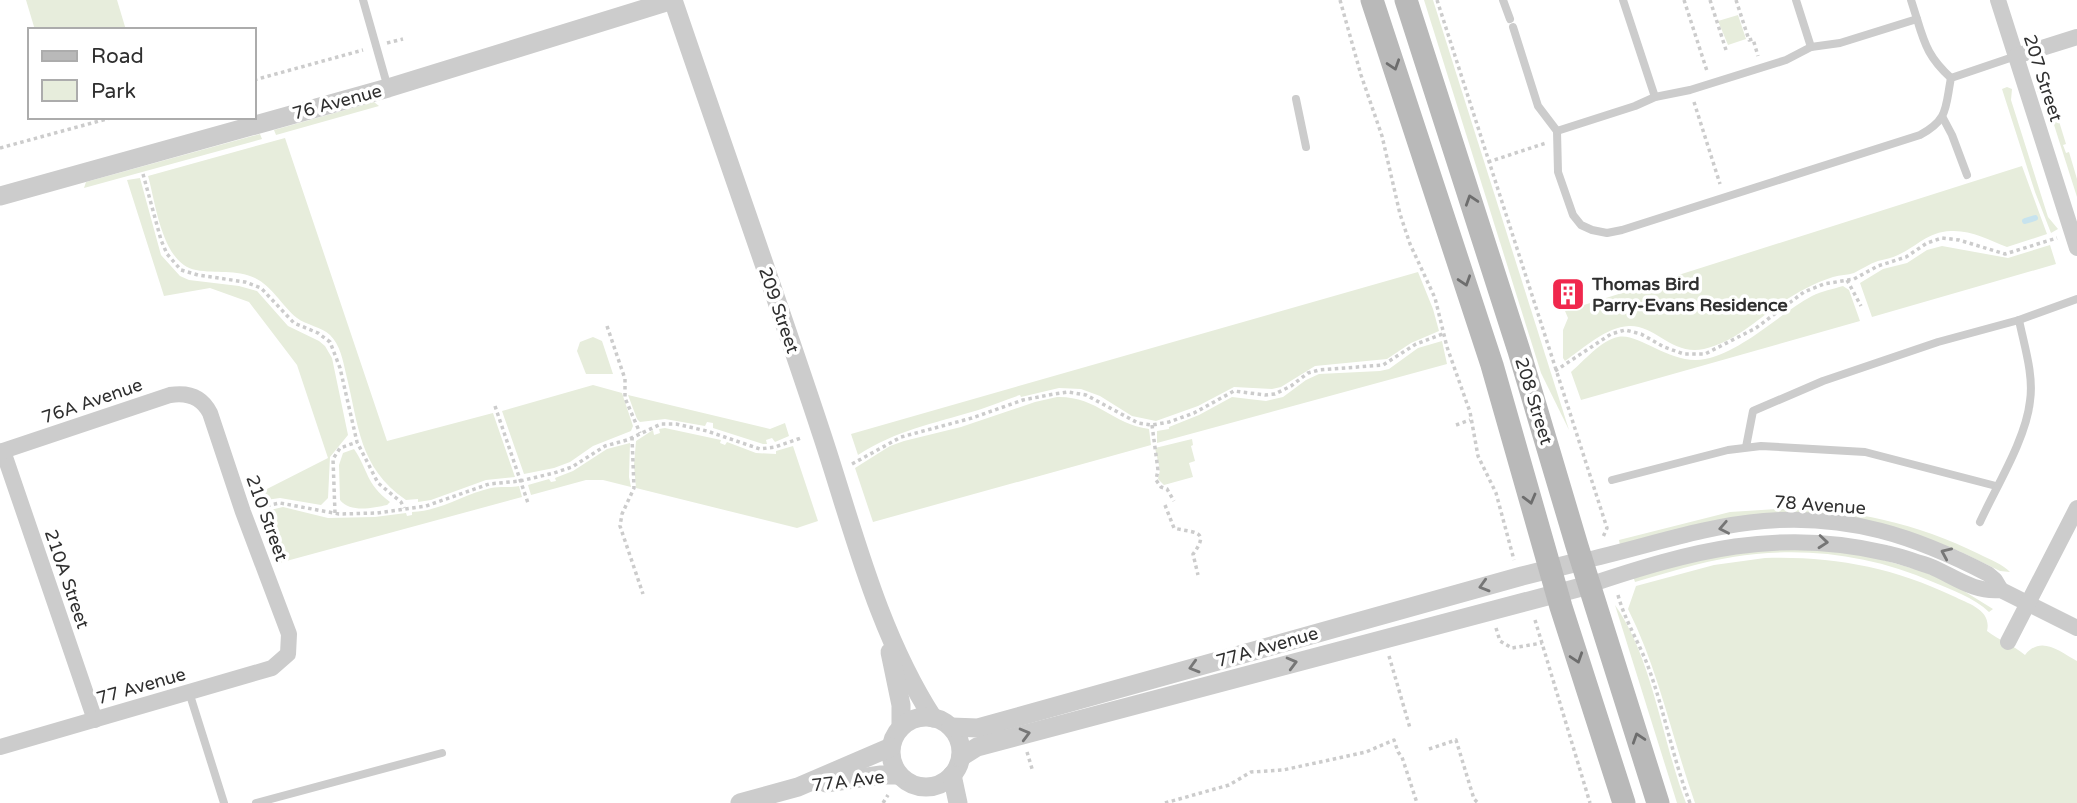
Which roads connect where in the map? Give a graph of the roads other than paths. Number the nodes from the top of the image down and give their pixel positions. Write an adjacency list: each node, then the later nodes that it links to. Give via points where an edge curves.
1 (363, 0): 15 (lane)
2 (673, 0): 15 (street, 76 Avenue); 39 (street, 209 Street)
3 (1372, 0): 34 (main road, 208 Street, one-way to 34, via 1492,365)
4 (1406, 0): 33 (main road, 208 Street, one-way to 4)
5 (1503, 0): 19 (lane, via 1538,106)
6 (1623, 0): 16 (lane)
7 (1796, 0): 12 (lane)
8 (1911, 0): 10 (lane)
9 (1998, 0): 13 (street, 207 Street)
10 (1917, 19): 12 (lane, via 1840,43); 14 (lane, via 1929,54)
11 (2077, 37): 13 (street)
12 (1811, 47): 16 (lane, via 1762,68)
13 (2015, 56): 14 (lane); 23 (street, 207 Street)
14 (1951, 78): 18 (lane)
15 (388, 88): 22 (street, 76 Avenue)
16 (1656, 97): 19 (lane)
17 (1296, 99): 20 (lane)
18 (1943, 118): 19 (lane, via 1920,135 1607,233 1581,225 1573,215 1558,172); 21 (lane)
19 (1557, 136)
20 (1306, 147)
21 (1967, 175)
22 (0, 196)
23 (2077, 248)
24 (2077, 299): 25 (lane)
25 (2019, 320): 27 (lane, via 1823,381 1753,411); 30 (lane, via 2031,399 2026,424)
26 (198, 398): 28 (street, 76A Avenue, via 170,395); 42 (street, 210 Street, via 210,413 289,634)
27 (1746, 447): 29 (lane); 30 (lane, via 1865,452)
28 (1, 452): 45 (street, 210A Street)
29 (1612, 480)
30 (1996, 486): 32 (lane)
31 (2077, 508): 38 (street)
32 (1980, 522)
33 (1582, 561): 34 (street, 77A Avenue); 35 (main road, 208 Street); 36 (street, 78 Avenue, one-way to 33, via 1988,574 1915,539 1864,526 1808,520 1762,521)
34 (1550, 568): 37 (main road, 208 Street); 47 (street, 77A Avenue, one-way to 47, via 978,728)
35 (1589, 585): 36 (street, 78 Avenue, one-way to 36, via 1709,550 1800,541 1888,553 1987,592); 37 (street, 77A Avenue); 62 (main road, 208 Street, one-way to 35)
36 (2001, 590): 38 (street, 78 Avenue)
37 (1557, 593): 51 (street, 77A Avenue, one-way to 37, via 977,747); 61 (main road, 208 Street, one-way to 61)
38 (2028, 603): 40 (street, 78 Avenue); 41 (street)
39 (883, 621): 44 (street, 209 Street); 46 (street, 209 Street, via 901,705)
40 (2077, 628)
41 (2008, 642)
42 (288, 654): 43 (street, 77 Avenue, via 272,668)
43 (189, 692): 45 (street, 77 Avenue); 56 (lane)
44 (933, 718): 46 (street, via 911,720); 47 (street)
45 (95, 720): 48 (street, 77 Avenue)
46 (901, 727): 49 (street)
47 (951, 727): 51 (street, via 958,736)
48 (0, 747)
49 (891, 747): 52 (street); 54 (street)
50 (442, 753): 57 (lane)
51 (961, 757): 53 (street)
52 (899, 775): 54 (street, 77A Ave); 55 (street)
53 (953, 775): 55 (street, via 944,783); 60 (street)
54 (798, 787): 58 (street)
55 (922, 787): 59 (street)
56 (223, 803)
57 (256, 803)
58 (740, 803)
59 (935, 803)
60 (958, 803)
61 (1624, 803)
62 (1658, 803)

